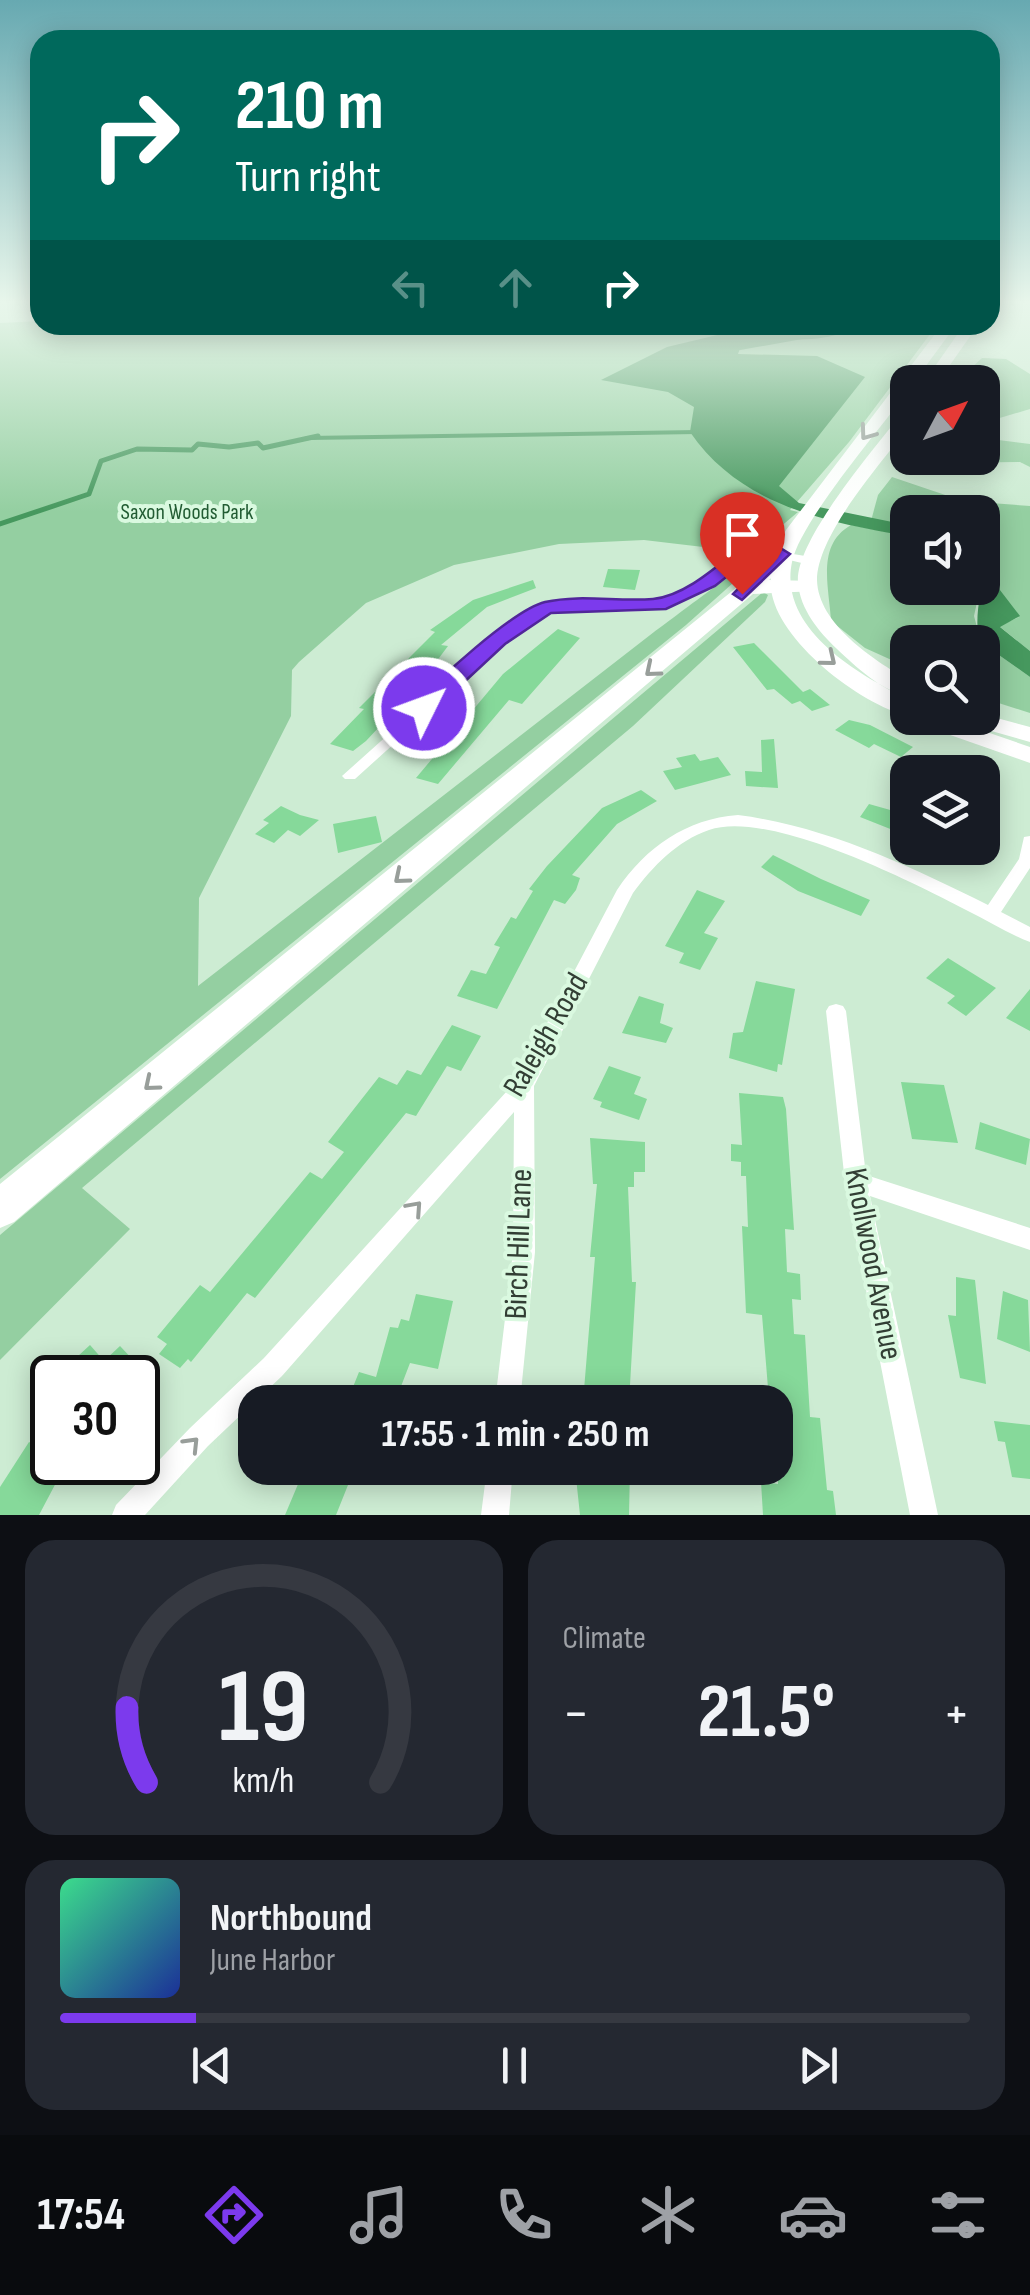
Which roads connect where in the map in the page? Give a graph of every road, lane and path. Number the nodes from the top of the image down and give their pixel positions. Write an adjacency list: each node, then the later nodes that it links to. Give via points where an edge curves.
1 (915, 371): 4 (main road, one-way to 4)
2 (890, 441): 3 (main road)
3 (811, 561): 4 (street); 5 (main road)
4 (772, 572): 5 (highway); 7 (main road, one-way to 7, via 792,621 819,652); 12 (street, via 745,553 709,582 660,604 588,603 528,616); 19 (highway, one-way to 19)
5 (808, 586): 6 (main road, via 837,638)
6 (890, 677)
7 (890, 697)
8 (1000, 726): 10 (main road)
9 (973, 735): 11 (main road)
10 (1030, 735)
11 (1030, 755)
12 (350, 776)
13 (1030, 841): 14 (street, via 1027,860)
14 (992, 914): 15 (street, Raleigh Road); 17 (street, Raleigh Road, via 767,824 736,820 695,829 646,861 626,890)
15 (1030, 935)
16 (836, 1010): 18 (street, Knollwood Avenue)
17 (524, 1086): 21 (street, Birch Hill Lane, via 524,1252); 23 (street, Raleigh Road, one-way to 17, via 273,1367)
18 (856, 1182): 20 (street); 25 (street, Knollwood Avenue)
19 (0, 1209)
20 (1030, 1240)
21 (510, 1385)
22 (498, 1485): 24 (street)
23 (126, 1515)
24 (495, 1515)
25 (924, 1515)

